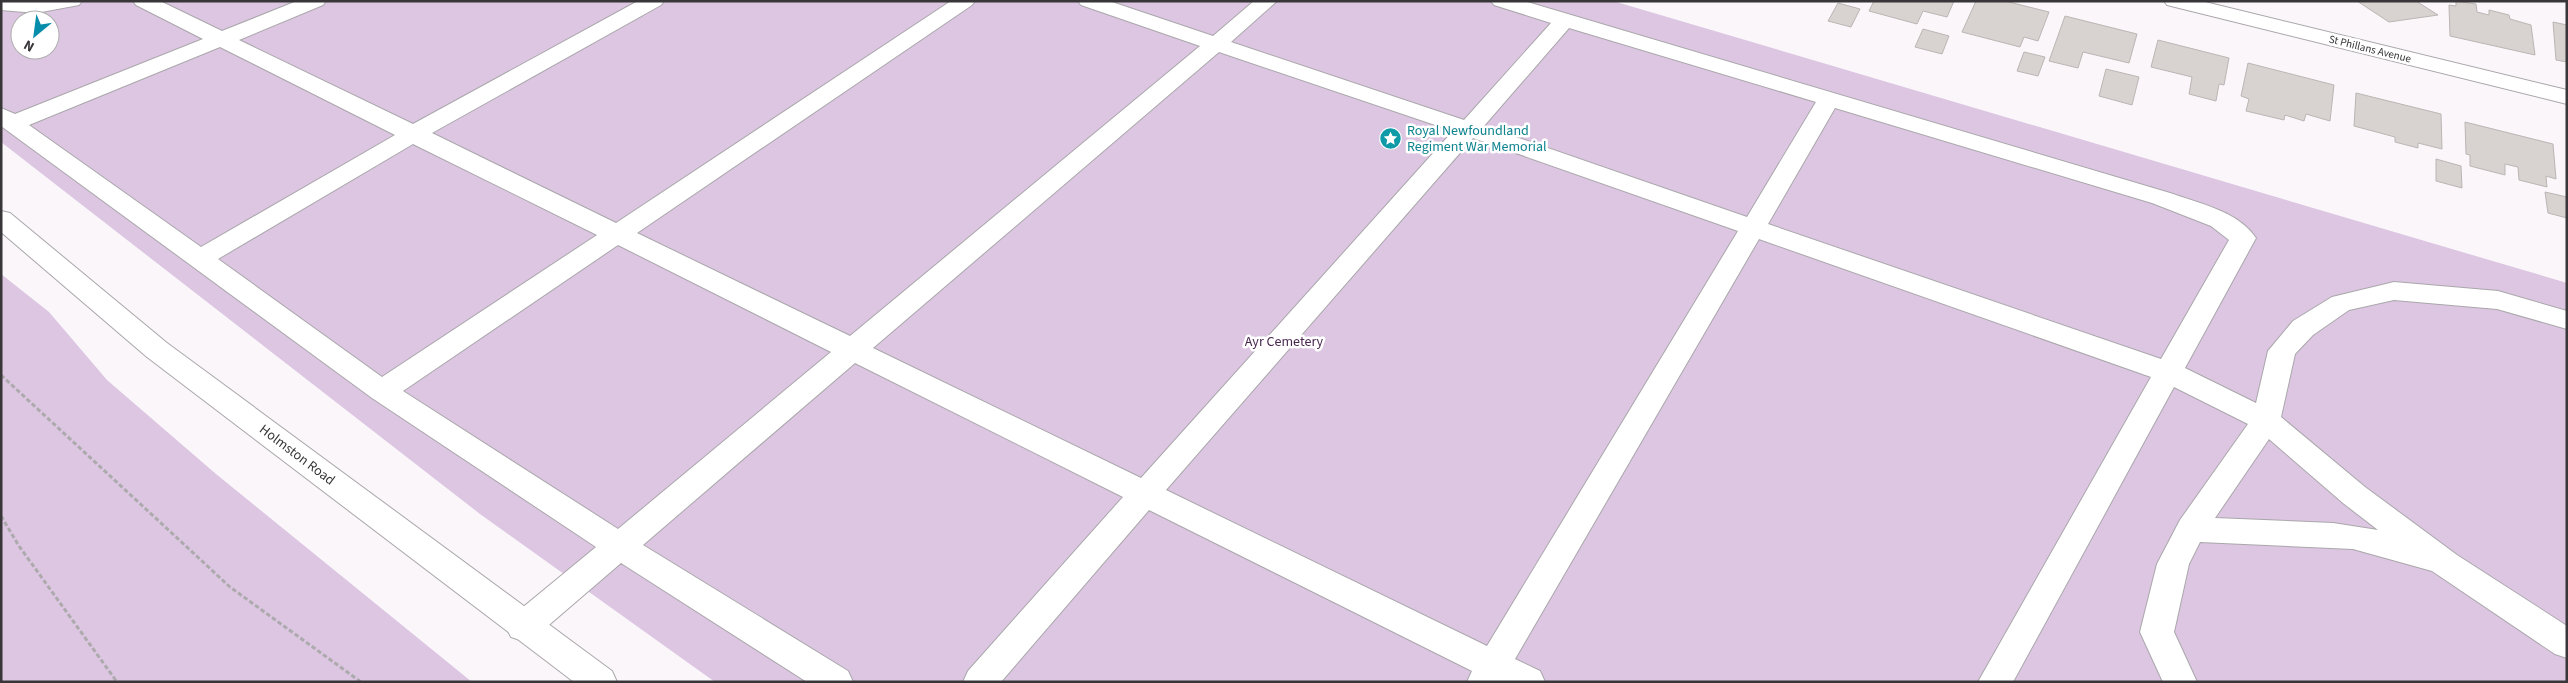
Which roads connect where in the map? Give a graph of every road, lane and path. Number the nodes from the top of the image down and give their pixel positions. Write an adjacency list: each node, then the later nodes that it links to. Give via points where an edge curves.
1 (72, 1): 10 (main road, via 36,7)
2 (142, 1): 13 (main road)
3 (316, 1): 13 (main road)
4 (654, 1): 19 (main road)
5 (965, 1): 22 (main road)
6 (1088, 1): 14 (main road)
7 (1267, 1): 14 (main road)
8 (1501, 1): 12 (main road)
9 (2174, 1): 11 (main road, St Phillans Avenue)
10 (1, 4)
11 (2244, 10): 15 (main road, St Phillans Avenue)
12 (1565, 20): 16 (main road); 18 (main road)
13 (221, 40): 17 (main road); 19 (main road)
14 (1214, 45): 18 (main road); 25 (main road)
15 (2567, 96)
16 (1829, 99): 21 (main road); 26 (main road, via 2162,198 2220,220 2243,238)
17 (7, 119): 23 (main road)
18 (1469, 129): 21 (main road); 30 (main road)
19 (413, 134): 22 (main road); 23 (main road)
20 (1, 218): 35 (main road, Holmston Road, via 157,350)
21 (1752, 228): 26 (main road); 37 (main road)
22 (616, 233): 25 (main road); 28 (main road)
23 (199, 259): 28 (main road)
24 (2567, 320): 29 (main road, via 2498,300 2394,290 2340,303 2303,328 2282,351)
25 (853, 349): 30 (main road); 33 (main road)
26 (2168, 372): 29 (main road); 44 (main road)
27 (1, 375): 39 (path, via 230,587)
28 (382, 391): 33 (main road)
29 (2266, 420): 32 (main road); 34 (main road, via 2354,495)
30 (1144, 493): 37 (main road); 42 (main road)
31 (1, 516): 38 (path)
32 (2191, 529): 34 (main road, via 2355,537); 45 (main road, via 2173,564 2157,632)
33 (619, 546): 35 (main road); 41 (main road)
34 (2446, 564): 36 (main road)
35 (523, 627): 40 (main road, Holmston Road)
36 (2567, 644)
37 (1489, 673): 43 (main road)
38 (117, 682)
39 (361, 682)
40 (600, 682)
41 (836, 682)
42 (980, 682)
43 (1528, 682)
44 (1995, 682)
45 (2180, 682)

